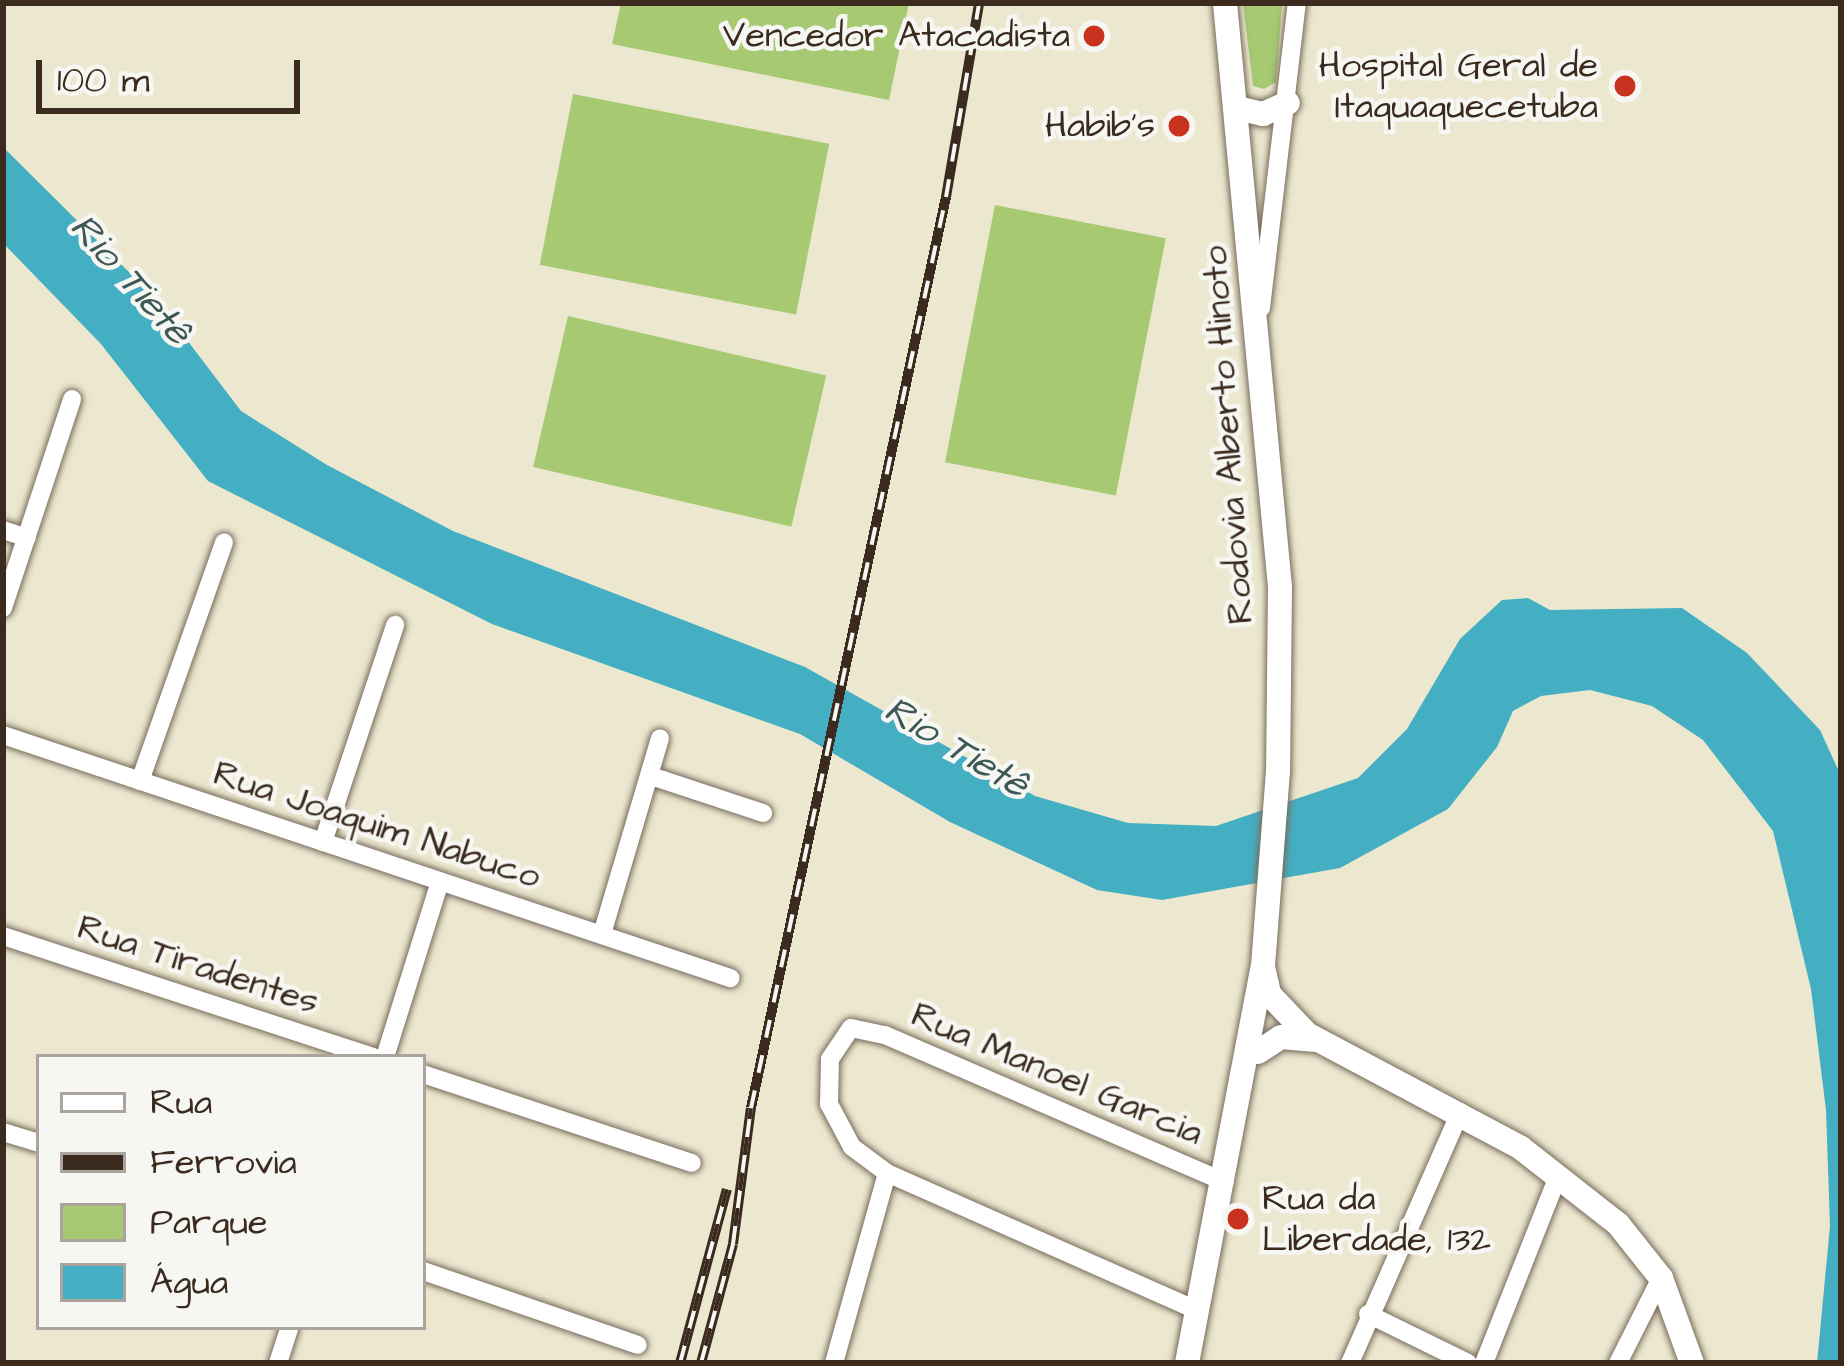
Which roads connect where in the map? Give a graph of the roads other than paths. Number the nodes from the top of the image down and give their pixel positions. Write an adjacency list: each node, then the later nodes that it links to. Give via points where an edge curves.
1 (1225, 3): 4 (main road, Rodovia Alberto Hinoto)
2 (1298, 3): 3 (street)
3 (1288, 103): 4 (main road, via 1263,114); 5 (street)
4 (1237, 108): 5 (main road, Rodovia Alberto Hinoto)
5 (1258, 326): 19 (main road, Rodovia Alberto Hinoto, via 1279,564)
6 (72, 399): 8 (street)
7 (3, 530): 8 (street)
8 (27, 538): 10 (street)
9 (224, 542): 15 (street)
10 (3, 608)
11 (395, 625): 17 (street)
12 (3, 735): 15 (street, Rua Joaquim Nabuco)
13 (660, 738): 14 (street)
14 (651, 776): 16 (street); 20 (street)
15 (140, 781): 17 (street, Rua Joaquim Nabuco)
16 (763, 813)
17 (323, 842): 18 (street, Rua Joaquim Nabuco)
18 (440, 881): 20 (street, Rua Joaquim Nabuco); 28 (street)
19 (1267, 927): 22 (main road, Rodovia Alberto Hinoto); 24 (main road, Rodovia Alberto Hinoto)
20 (602, 934): 23 (street, Rua Joaquim Nabuco)
21 (3, 936): 27 (street, Rua Tiradentes)
22 (1262, 967): 24 (main road, Rodovia Alberto Hinoto); 31 (main road)
23 (730, 978)
24 (1274, 1002): 25 (main road); 26 (main road)
25 (1319, 1041): 26 (main road, via 1281,1036); 30 (main road)
26 (1258, 1052): 31 (main road)
27 (364, 1054)
28 (386, 1054)
29 (426, 1075): 34 (street)
30 (1460, 1112): 36 (main road); 41 (street)
31 (1235, 1127): 37 (main road)
32 (3, 1132): 33 (street)
33 (36, 1142)
34 (692, 1163)
35 (887, 1173): 37 (street, Rua Manoel Garcia, via 852,1147 829,1104 836,1044 862,1028); 40 (street); 45 (street)
36 (1559, 1174): 39 (main road, via 1618,1224); 49 (street)
37 (1225, 1182): 40 (main road)
38 (426, 1271): 43 (street)
39 (1660, 1278): 50 (street); 51 (main road)
40 (1199, 1311): 46 (main road)
41 (1368, 1314): 47 (street); 48 (street)
42 (289, 1330): 44 (street)
43 (638, 1345)
44 (278, 1363)
45 (834, 1363)
46 (1187, 1363)
47 (1349, 1363)
48 (1468, 1363)
49 (1484, 1363)
50 (1618, 1363)
51 (1692, 1363)

